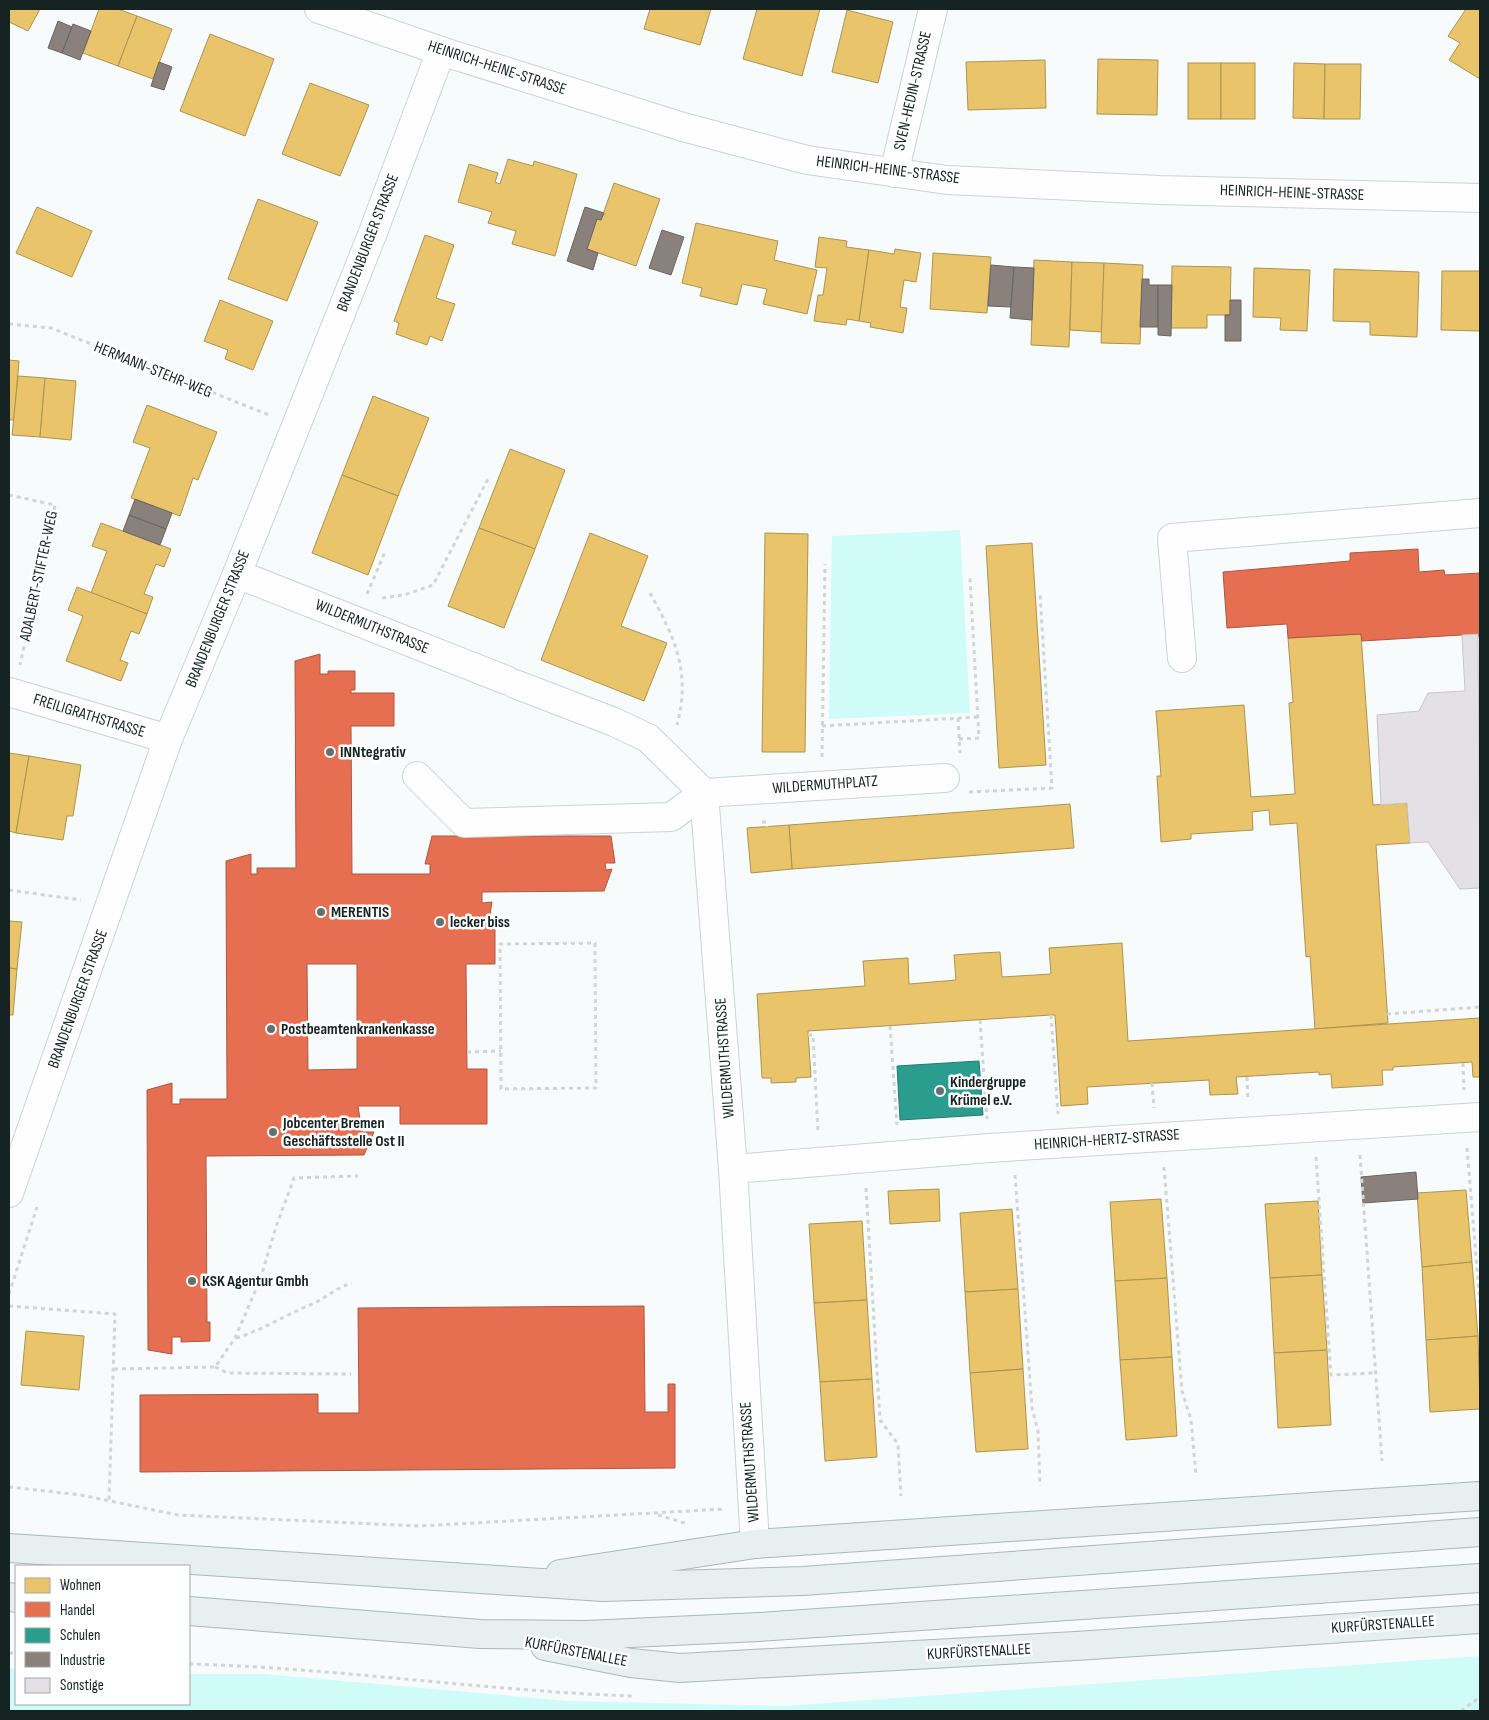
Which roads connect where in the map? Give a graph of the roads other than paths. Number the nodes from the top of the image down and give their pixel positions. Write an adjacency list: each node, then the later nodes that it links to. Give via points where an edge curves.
1 (319, 9): 3 (street, HEINRICH-HEINE-STRASSE)
2 (933, 9): 4 (street, SVEN-HEDIN-STRASSE)
3 (441, 51): 4 (street, HEINRICH-HEINE-STRASSE, via 683,127 807,160); 7 (street, BRANDENBURGER STRASSE, via 372,235)
4 (894, 173): 5 (street, HEINRICH-HEINE-STRASSE, via 947,180 1150,189)
5 (1480, 198)
6 (1480, 513): 8 (street, via 1172,538)
7 (237, 574): 10 (street, BRANDENBURGER STRASSE); 13 (street, WILDERMUTHSTRASSE, via 614,722 648,738)
8 (1182, 658)
9 (11, 693): 10 (street, FREILIGRATHSTRASSE)
10 (168, 739): 16 (street, BRANDENBURGER STRASSE)
11 (417, 776): 13 (street, via 464,823 671,818)
12 (953, 785): 13 (street, WILDERMUTHPLATZ, via 822,785)
13 (704, 793): 15 (street, WILDERMUTHSTRASSE)
14 (1473, 1117): 15 (street, HEINRICH-HERTZ-STRASSE, via 1001,1147)
15 (733, 1169): 19 (street, WILDERMUTHSTRASSE)
16 (9, 1193)
17 (1480, 1496): 19 (main road)
18 (1480, 1532): 22 (main road, via 784,1582 603,1587)
19 (755, 1544): 22 (main road)
20 (9, 1548): 22 (main road)
21 (1480, 1578): 25 (main road, KURFÜRSTENALLEE, via 759,1627 587,1635)
22 (501, 1582)
23 (190, 1612): 25 (main road, KURFÜRSTENALLEE)
24 (1480, 1619): 25 (main road, KURFÜRSTENALLEE, via 1066,1647 680,1668 631,1663)
25 (480, 1634)

